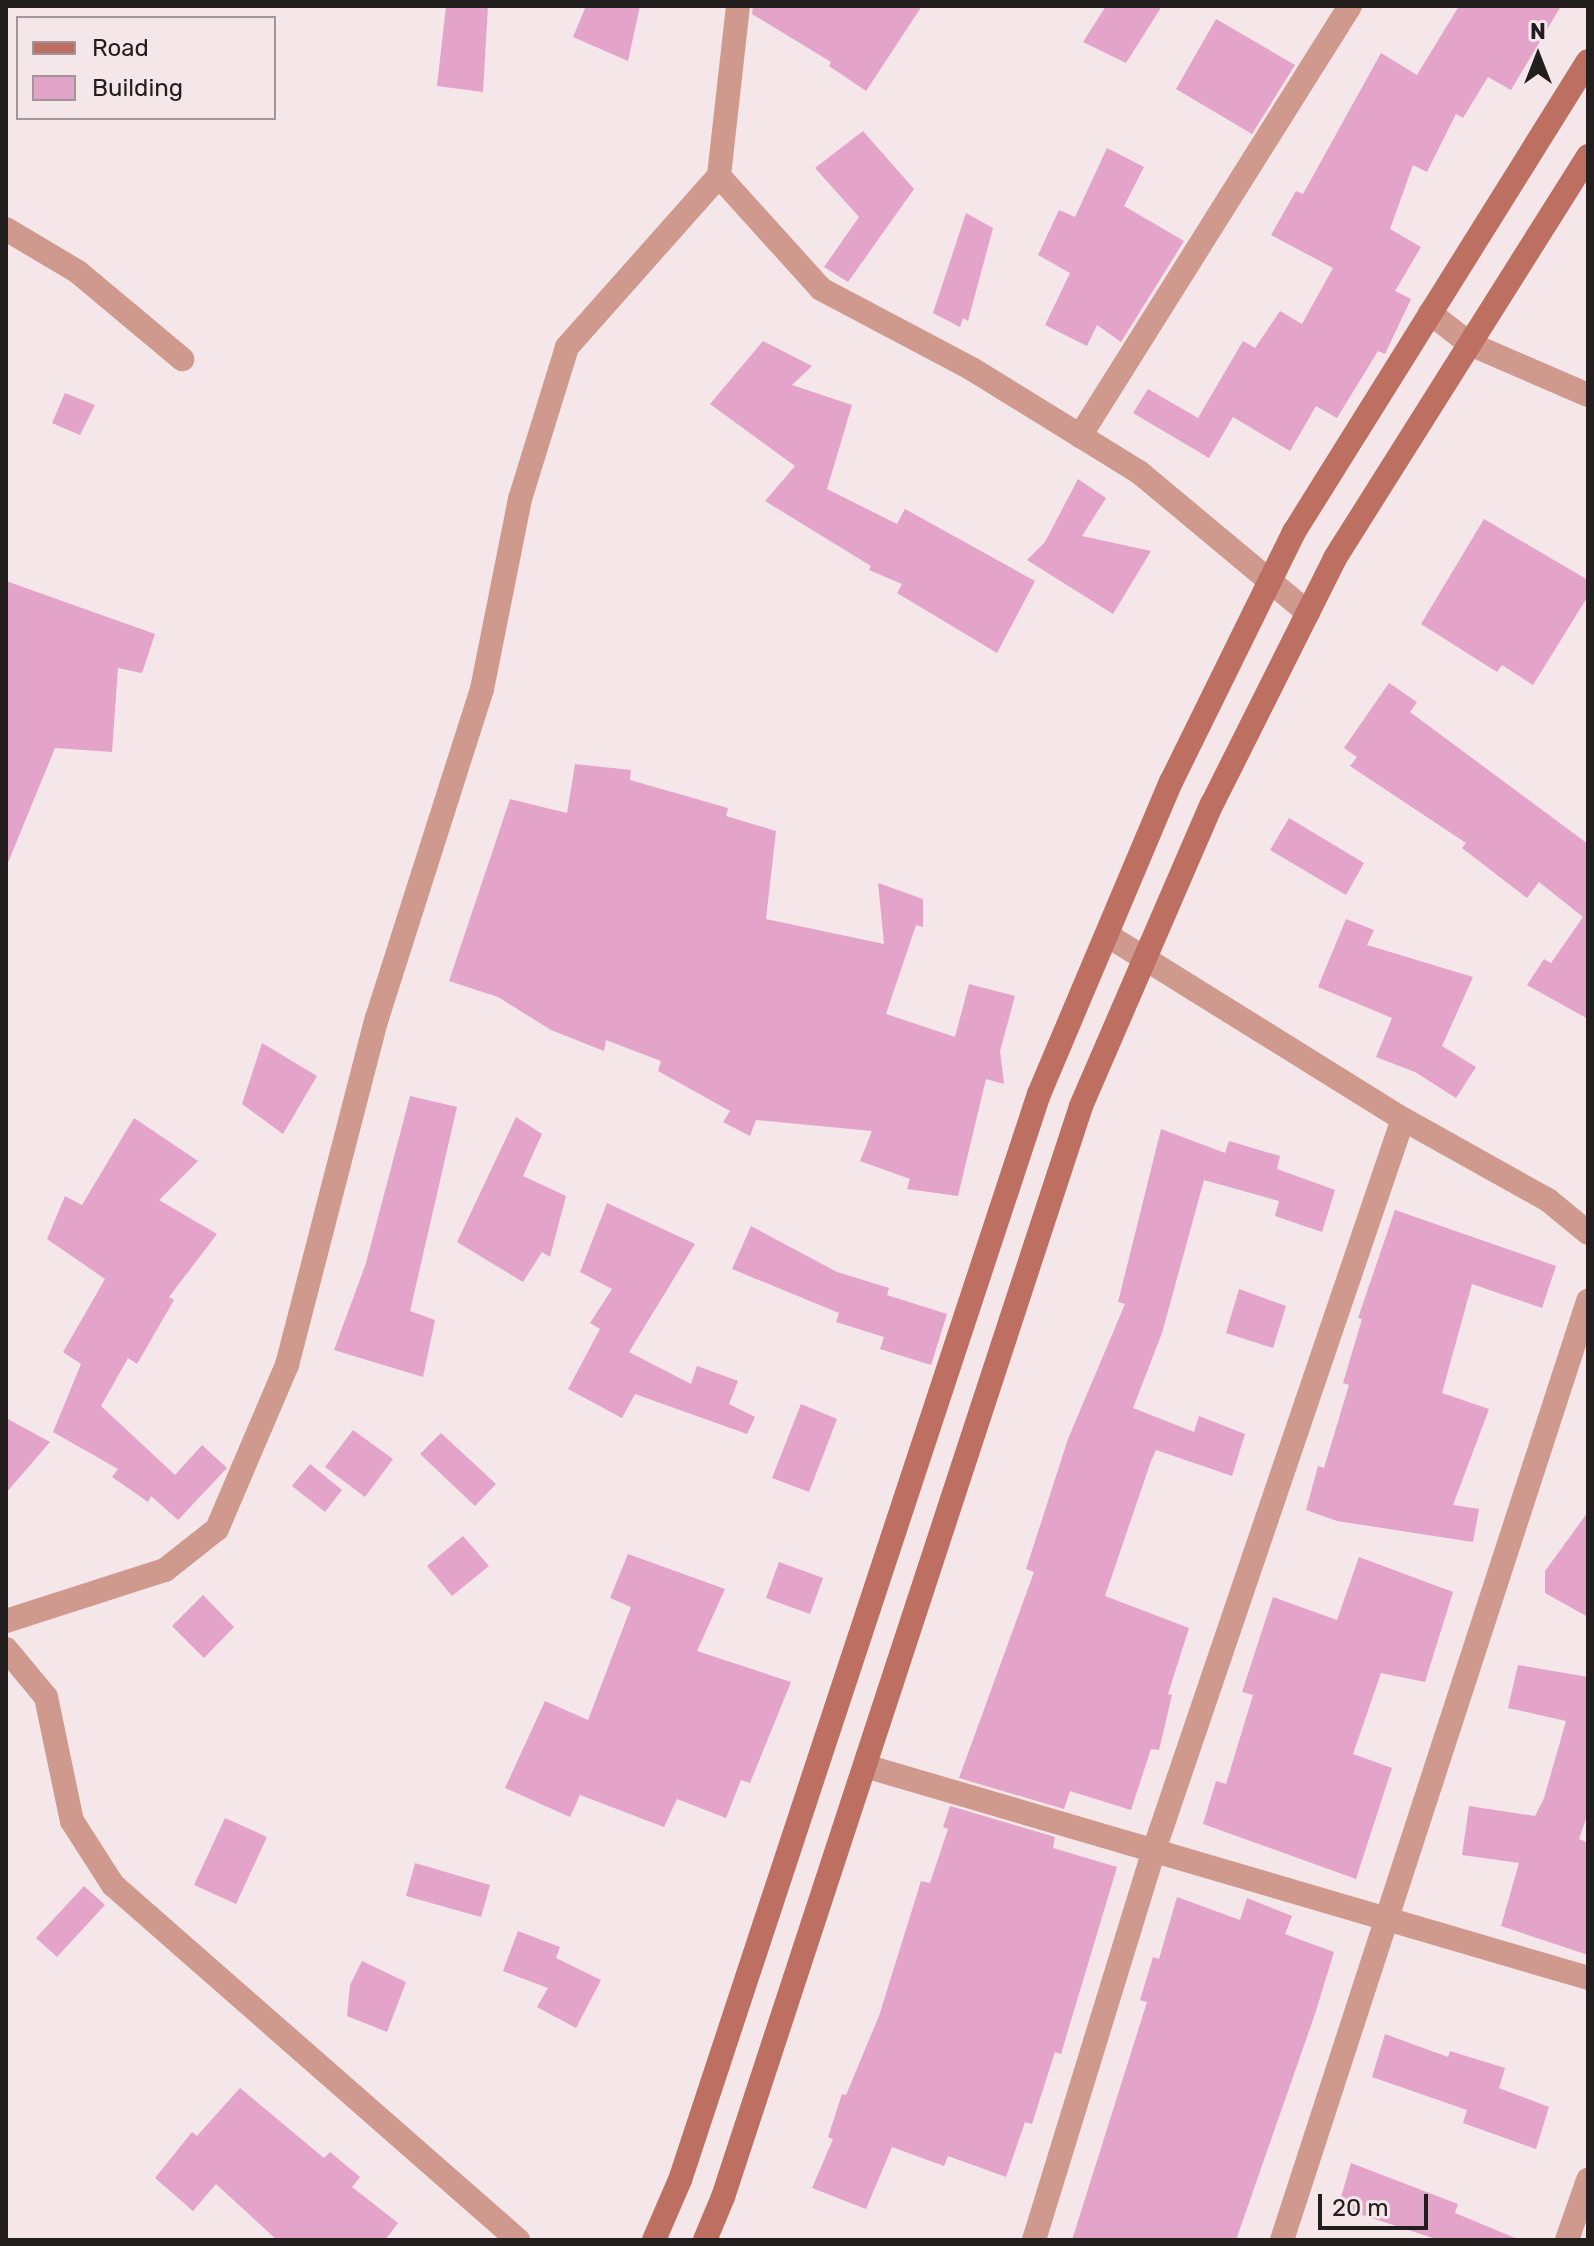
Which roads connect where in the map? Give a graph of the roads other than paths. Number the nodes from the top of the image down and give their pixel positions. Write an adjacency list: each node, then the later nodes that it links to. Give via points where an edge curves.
1 (738, 6): 5 (street)
2 (1350, 6): 11 (street)
3 (1588, 61): 7 (main road)
4 (1588, 156): 8 (main road)
5 (719, 176): 11 (street, via 821,289 972,369); 19 (street, via 567,347 520,499 482,689 377,1018 287,1365 217,1529 165,1570)
6 (6, 229): 9 (street, via 78,272)
7 (1430, 313): 8 (street); 12 (main road)
8 (1470, 344): 10 (street); 13 (main road, via 1335,558)
9 (182, 359)
10 (1588, 395)
11 (1080, 436): 12 (street, via 1139,472)
12 (1268, 583): 13 (street); 14 (main road, via 1171,782)
13 (1308, 613): 15 (main road, via 1212,804)
14 (1107, 935): 15 (street); 27 (main road, via 1039,1094 685,2165)
15 (1147, 955): 16 (street); 21 (main road, via 1081,1106)
16 (1403, 1119): 17 (street, via 1548,1200); 22 (street)
17 (1588, 1233)
18 (1588, 1301): 23 (street, via 1545,1420)
19 (6, 1621)
20 (6, 1649): 26 (street, via 46,1697 72,1821 113,1885)
21 (865, 1766): 22 (street); 28 (main road)
22 (1154, 1850): 23 (street); 29 (street)
23 (1390, 1919): 24 (street); 30 (street)
24 (1588, 1978)
25 (1588, 2180): 31 (street)
26 (518, 2240)
27 (654, 2240)
28 (705, 2240)
29 (1034, 2240)
30 (1282, 2240)
31 (1567, 2240)

